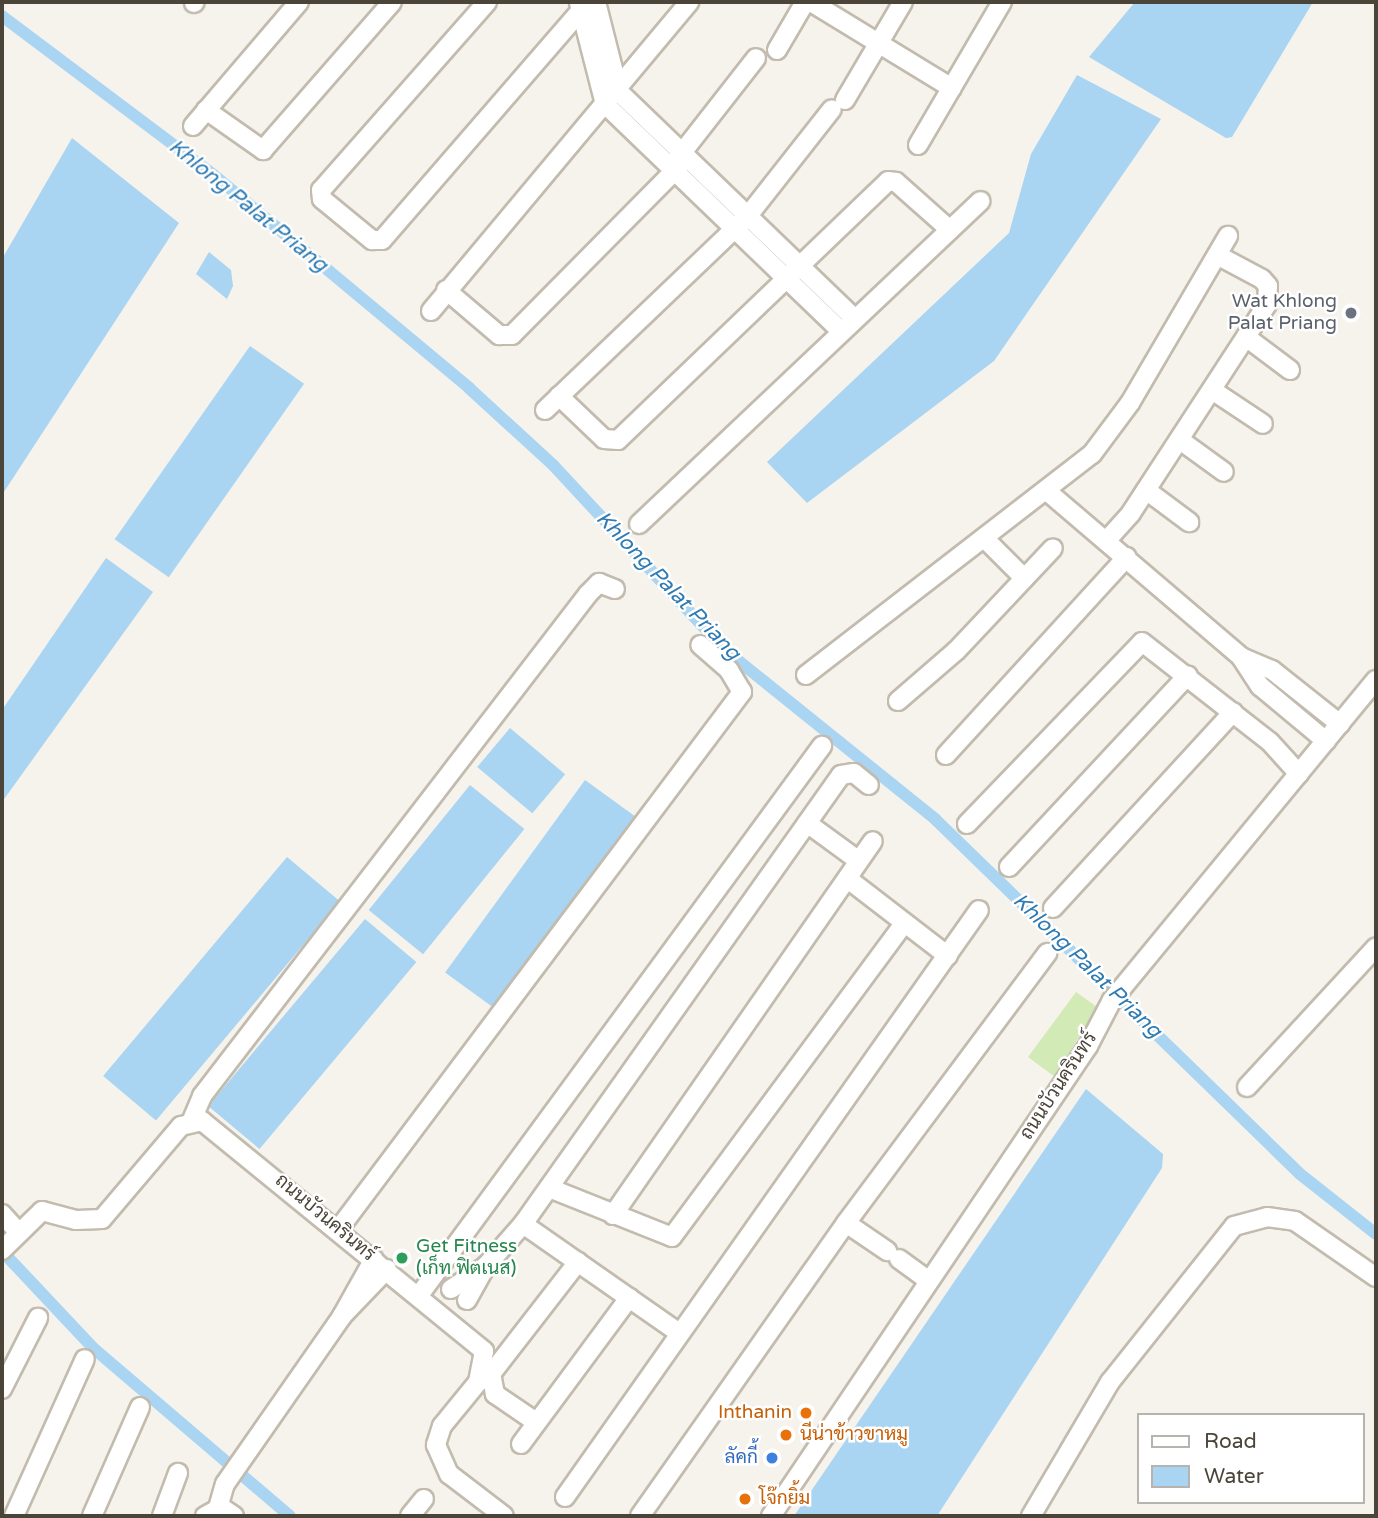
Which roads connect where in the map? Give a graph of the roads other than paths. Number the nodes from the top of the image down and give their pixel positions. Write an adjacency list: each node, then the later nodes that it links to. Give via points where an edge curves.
1 (299, 2): 16 (street)
2 (392, 2): 16 (street, via 263,150)
3 (487, 2): 9 (street, via 321,190 322,199 372,240 382,240)
4 (689, 2): 14 (street)
5 (805, 2): 11 (street)
6 (811, 2): 10 (street)
7 (903, 2): 10 (street)
8 (1002, 2): 13 (street)
9 (586, 4): 14 (street); 15 (street)
10 (880, 43): 13 (street); 22 (street, via 839,104)
11 (777, 50)
12 (755, 58): 19 (street)
13 (952, 88): 18 (street)
14 (619, 92): 15 (street); 19 (street)
15 (605, 104): 20 (street); 29 (street)
16 (206, 110): 17 (street)
17 (193, 126)
18 (918, 145)
19 (684, 156): 20 (street); 22 (street)
20 (670, 171): 24 (street); 29 (street, via 512,335 499,335)
21 (980, 201): 23 (street)
22 (747, 217): 24 (street); 27 (street)
23 (949, 229): 27 (street, via 896,182 888,181); 31 (street)
24 (733, 231): 28 (street); 36 (street)
25 (1228, 236): 26 (street)
26 (1217, 255): 33 (street, via 1268,286 1267,304); 42 (street, via 1130,403 1092,454)
27 (800, 267): 28 (street); 31 (street)
28 (787, 280): 32 (street); 36 (street, via 618,440 604,439)
29 (446, 290): 30 (street)
30 (431, 311)
31 (853, 317): 32 (street)
32 (840, 330): 44 (street)
33 (1246, 337): 34 (street); 35 (street)
34 (1290, 370)
35 (1212, 390): 38 (street); 39 (street)
36 (559, 396): 37 (street)
37 (545, 410)
38 (1263, 424)
39 (1180, 440): 40 (street); 41 (street)
40 (1224, 472)
41 (1146, 490): 43 (street); 46 (street)
42 (1048, 492): 45 (street); 46 (street)
43 (1189, 522)
44 (639, 524)
45 (986, 540): 49 (street); 53 (street)
46 (1107, 540): 48 (street)
47 (1053, 548): 49 (street)
48 (1127, 557): 52 (street); 61 (street)
49 (1024, 578): 56 (street)
50 (615, 589): 77 (street, via 599,583 588,594 202,1096)
51 (700, 645): 83 (street, via 729,670 742,692)
52 (1241, 657): 58 (street, via 1272,670); 59 (street, via 1260,686)
53 (806, 675)
54 (1188, 676): 57 (street); 65 (street, via 1149,643 1134,644); 68 (street)
55 (1376, 680): 58 (street, ถนนบัวนครินทร์)
56 (898, 702)
57 (1233, 712): 62 (street); 70 (street)
58 (1340, 724): 59 (street, ถนนบัวนครินทร์)
59 (1326, 741): 62 (street, ถนนบัวนครินทร์)
60 (822, 747): 90 (street)
61 (946, 755)
62 (1303, 770): 89 (street, ถนนบัวนครินทร์, via 1112,1000 1088,1046)
63 (869, 785): 64 (street, via 854,774 841,775)
64 (807, 822): 67 (street); 78 (street)
65 (967, 824)
66 (873, 841): 67 (street)
67 (859, 861): 69 (street)
68 (1009, 867)
69 (848, 878): 72 (street); 80 (street)
70 (1053, 908)
71 (979, 910): 75 (street)
72 (904, 923): 75 (street); 80 (street, via 672,1237)
73 (1376, 947): 76 (street)
74 (1047, 953): 81 (street)
75 (948, 956): 95 (street)
76 (1247, 1087)
77 (192, 1120): 83 (street, ถนนบัวนครินทร์, via 225,1135); 84 (street, via 102,1219 76,1220 42,1211)
78 (549, 1188): 80 (street); 82 (street)
79 (2, 1214): 84 (street)
80 (613, 1215)
81 (846, 1223): 89 (street); 110 (street)
82 (523, 1224): 85 (street); 87 (street)
83 (338, 1230): 86 (street, ถนนบัวนครินทร์)
84 (11, 1240)
85 (578, 1262): 92 (street); 99 (street, via 491,1374 495,1394)
86 (380, 1264): 90 (street, ถนนบัวนครินทร์); 104 (street, via 251,1443 225,1484)
87 (486, 1266): 91 (street); 93 (street)
88 (1376, 1277): 112 (street, via 1295,1221 1267,1217 1234,1226 1110,1382)
89 (928, 1280): 111 (street, ถนนบัวนครินทร์)
90 (420, 1294): 91 (street, ถนนบัวนครินทร์)
91 (444, 1298): 93 (street, ถนนบัวนครินทร์)
92 (629, 1298): 95 (street); 99 (street)
93 (460, 1309): 109 (street, ถนนบัวนครินทร์, via 484,1350 484,1369 442,1426 436,1445 439,1462)
94 (38, 1318): 97 (street)
95 (679, 1333): 102 (street)
96 (85, 1359): 105 (street)
97 (2, 1389)
98 (140, 1407): 106 (street)
99 (536, 1422): 100 (street)
100 (521, 1444)
101 (178, 1473): 107 (street)
102 (565, 1497)
103 (424, 1499): 108 (street)
104 (219, 1513)
105 (14, 1516)
106 (92, 1516)
107 (162, 1516)
108 (410, 1516)
109 (504, 1516)
110 (640, 1516)
111 (771, 1516)
112 (1031, 1516)

